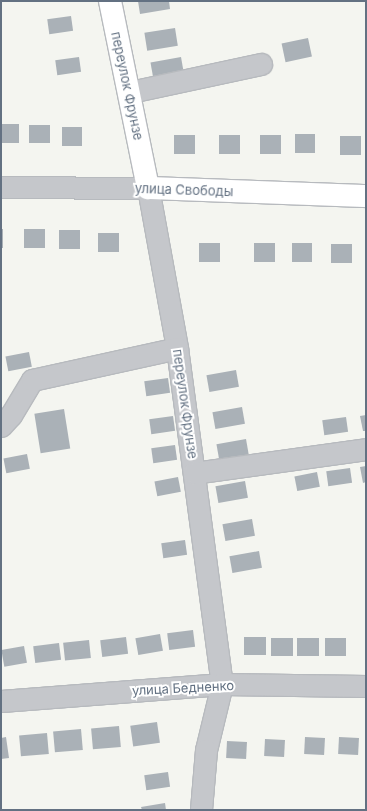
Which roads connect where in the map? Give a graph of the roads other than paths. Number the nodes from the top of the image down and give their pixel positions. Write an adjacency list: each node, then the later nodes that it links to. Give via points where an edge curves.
1 (110, 1): 3 (main road, переулок Фрунзе)
2 (261, 64): 3 (street)
3 (130, 92): 5 (main road, переулок Фрунзе)
4 (1, 187): 5 (street, улица Свободы)
5 (148, 188): 6 (main road, улица Свободы); 7 (street, переулок Фрунзе)
6 (366, 196)
7 (177, 348): 8 (street, via 32,380 11,415); 10 (street, переулок Фрунзе)
8 (1, 426)
9 (366, 449): 10 (street)
10 (194, 473): 11 (street, переулок Фрунзе)
11 (222, 684): 12 (street, улица Бедненко); 13 (street, улица Бедненко); 14 (street, переулок Фрунзе, via 206,750)
12 (366, 686)
13 (1, 700)
14 (201, 810)

